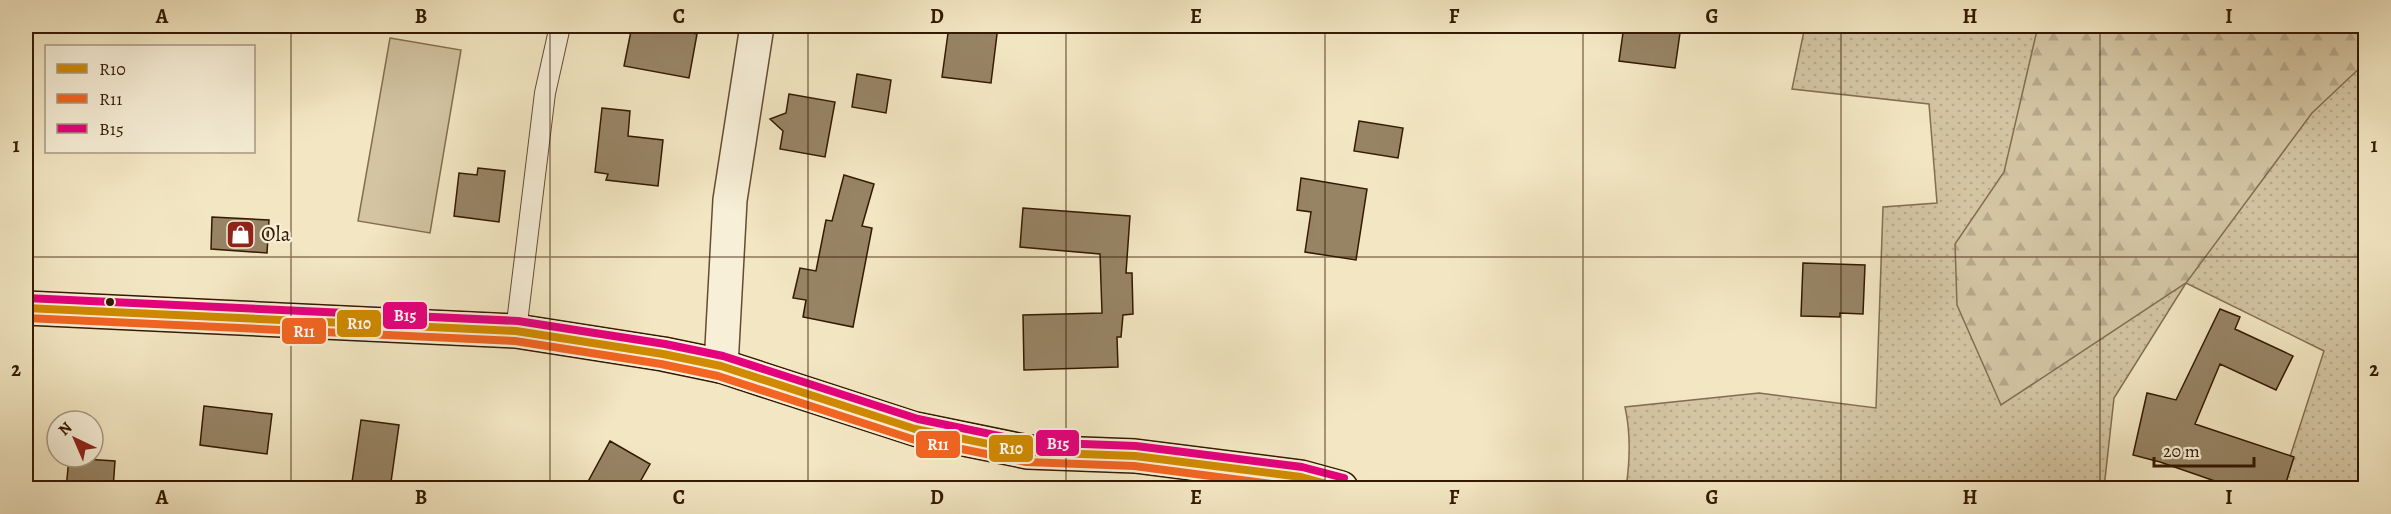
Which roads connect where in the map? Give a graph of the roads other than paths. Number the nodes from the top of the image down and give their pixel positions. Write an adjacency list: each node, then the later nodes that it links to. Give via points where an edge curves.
1 (560, 26): 4 (lane, via 545,93)
2 (757, 26): 5 (main road, via 730,200)
3 (26, 308): 4 (main road)
4 (516, 332): 5 (main road)
5 (721, 366): 6 (main road, via 915,429 1028,452 1135,456 1301,477)
6 (1341, 489)

